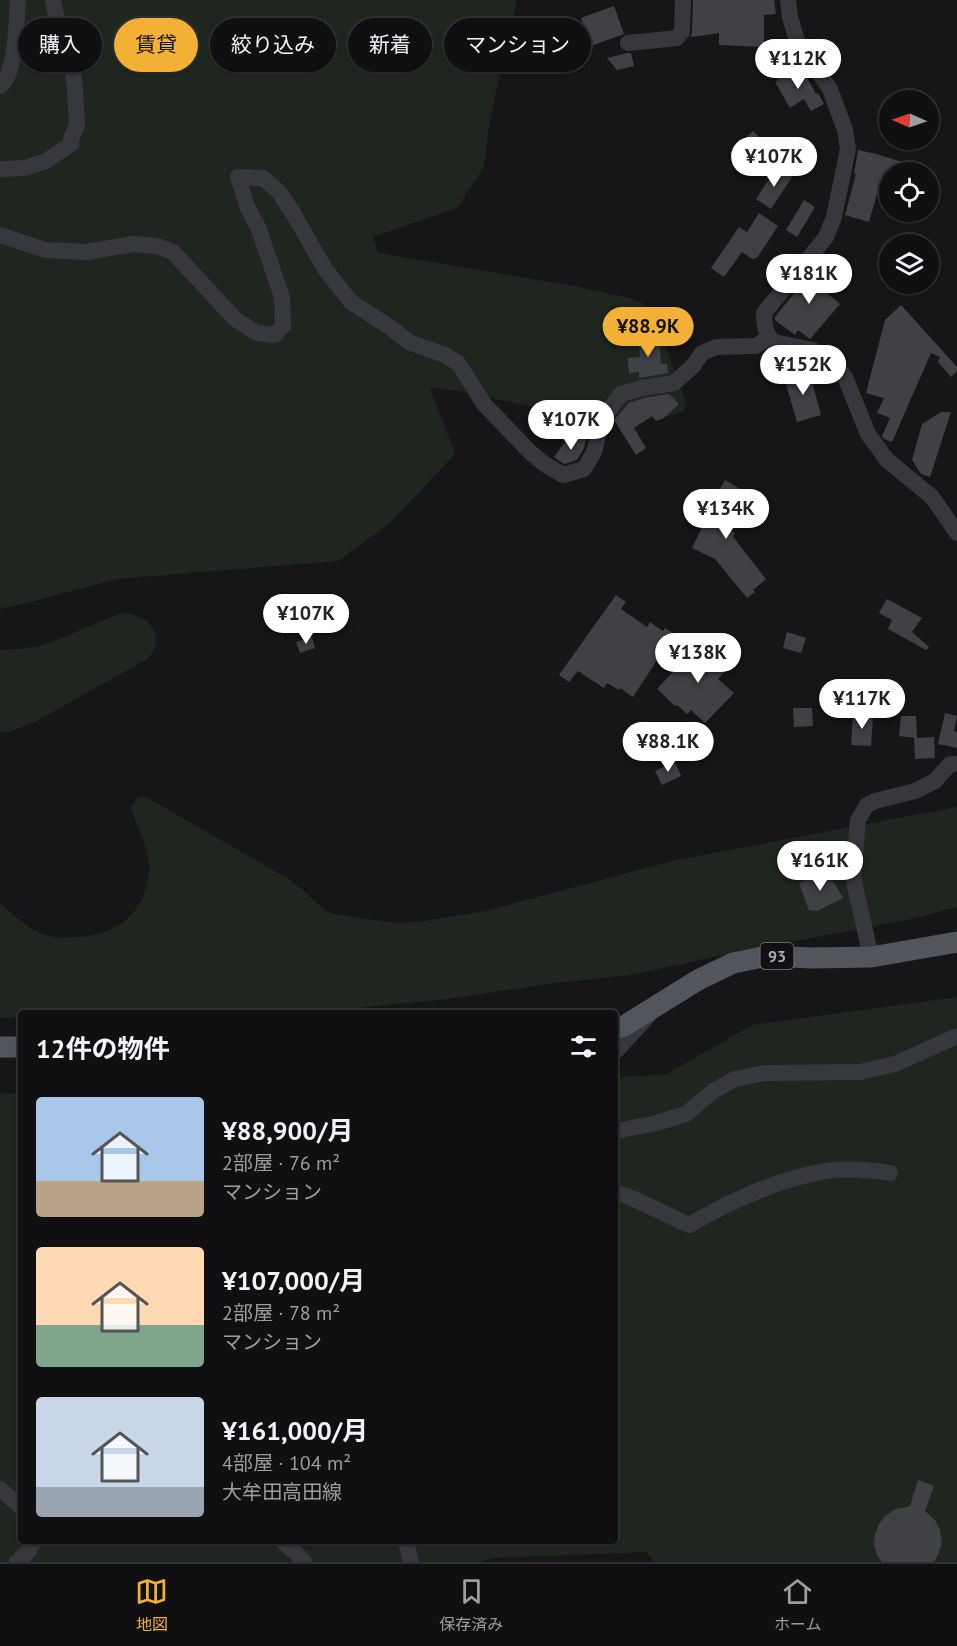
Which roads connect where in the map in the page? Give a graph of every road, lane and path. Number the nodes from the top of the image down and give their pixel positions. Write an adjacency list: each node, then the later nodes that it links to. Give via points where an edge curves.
1 (18, 0): 6 (street, via 15,49 6,81)
2 (53, 0): 7 (street, via 72,68 77,125 71,144 46,161 25,168)
3 (683, 0): 5 (street, via 682,33 677,38)
4 (788, 0): 9 (street, via 797,41 830,89 848,149 826,237 764,313)
5 (628, 43)
6 (0, 86)
7 (0, 169)
8 (0, 235): 9 (street, via 45,250 87,252 135,244 157,246 173,252 235,319 257,333 275,335 284,326 282,297 238,177 263,177 279,192 325,269 351,302 411,344 458,363 484,404 531,453 563,475 584,469 594,452 603,418 621,394 674,383 702,353 716,347 756,346)
9 (768, 338): 10 (street, via 813,350 832,361 846,377 874,443 887,460 932,498)
10 (957, 533)
11 (957, 764): 13 (street, via 950,764 935,781 915,791 867,805 858,820 853,877)
12 (957, 942): 13 (main road, 93)
13 (871, 957): 14 (main road, 93, via 768,956 733,963)
14 (656, 1007): 15 (main road, 93); 19 (street)
15 (618, 1028)
16 (957, 1036): 20 (street, via 895,1064 860,1072 765,1073 735,1078 686,1114)
17 (0, 1047): 18 (main road)
18 (18, 1047)
19 (618, 1049)
20 (618, 1130)
21 (890, 1173): 22 (street, via 826,1171 783,1182 720,1207 689,1225)
22 (618, 1193)
23 (0, 1489): 24 (street)
24 (18, 1504)
25 (33, 1544): 28 (street)
26 (286, 1544): 29 (street)
27 (407, 1544): 30 (street)
28 (16, 1562)
29 (304, 1562)
30 (411, 1562)

